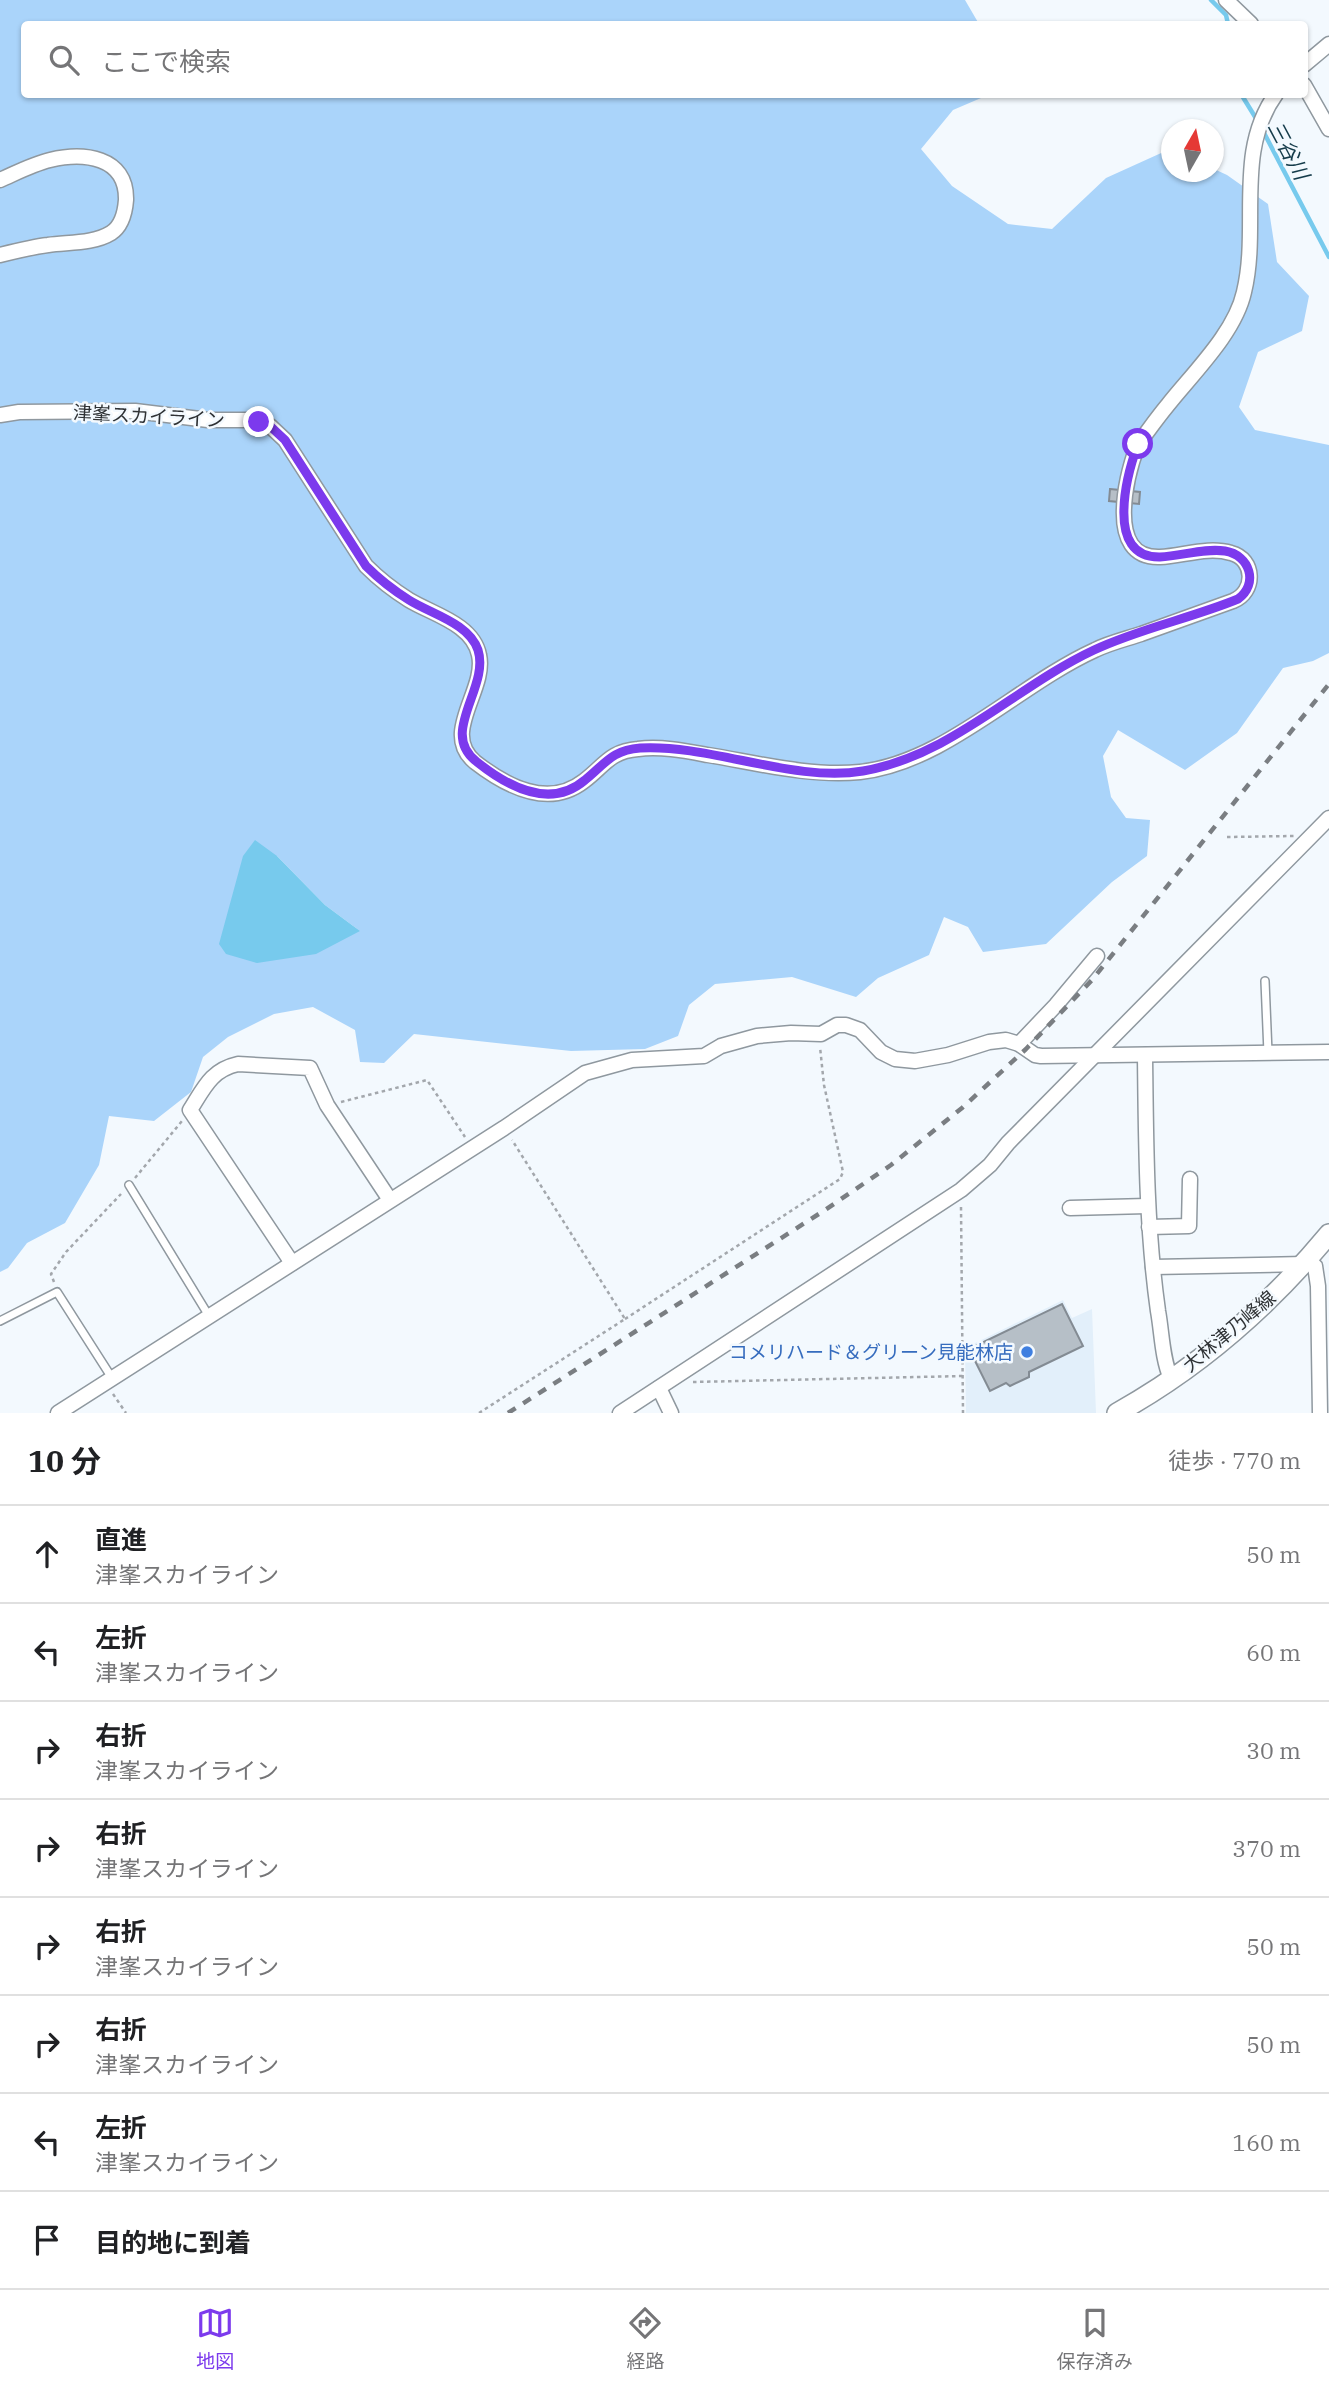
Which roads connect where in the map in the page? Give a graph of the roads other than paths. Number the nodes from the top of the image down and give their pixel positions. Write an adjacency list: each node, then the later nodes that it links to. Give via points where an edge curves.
1 (1226, 0): 2 (street)
2 (1248, 21)
3 (1329, 44): 4 (street)
4 (1308, 62)
5 (1308, 92): 7 (street)
6 (1273, 98): 10 (street, 津峯スカイライン, via 1255,141 1251,253 1244,294 1230,326 1138,444 1130,465 1124,519 1129,541 1146,555 1219,551 1238,555 1250,574 1245,593 1096,649 937,746 861,772 828,772 638,748 609,758 586,780 563,791 518,789 474,761 463,746 463,727 480,669 476,645 450,622 384,584 366,566 285,440 270,426 135,411)
7 (1329, 129)
8 (0, 180): 9 (street, via 49,160 88,157 117,171 126,200 121,221 107,235)
9 (0, 254)
10 (0, 415)
11 (1329, 818): 12 (street)
12 (1312, 835): 13 (street); 19 (street)
13 (1329, 835)
14 (1097, 956): 16 (street)
15 (1265, 981): 18 (lane)
16 (1019, 1044): 19 (street, via 1041,1056); 23 (street, via 989,1042 915,1061 895,1059 881,1052 860,1030 837,1025 821,1034 757,1036 704,1056 632,1060 585,1073)
17 (1329, 1052): 18 (street)
18 (1268, 1053): 20 (street)
19 (1095, 1055): 20 (street); 35 (street, via 961,1190)
20 (1145, 1055): 24 (street)
21 (1190, 1178): 26 (street, via 1189,1226)
22 (129, 1185): 31 (lane)
23 (390, 1200): 28 (street); 28 (street, via 327,1105 310,1068 238,1064 215,1073 190,1110)
24 (1147, 1206): 25 (street); 26 (street)
25 (1070, 1208)
26 (1149, 1227): 30 (street)
27 (1329, 1234): 29 (main road, 大林津乃峰線)
28 (292, 1263): 31 (street)
29 (1314, 1264): 30 (street); 33 (main road, 大林津乃峰線); 40 (street)
30 (1153, 1268): 33 (street)
31 (209, 1315): 34 (street)
32 (0, 1321): 34 (lane, via 57,1292)
33 (1171, 1379): 39 (main road, 大林津乃峰線)
34 (109, 1380): 36 (street)
35 (663, 1385): 37 (street); 38 (street)
36 (58, 1413)
37 (620, 1413)
38 (671, 1413)
39 (1117, 1413)
40 (1320, 1413)

